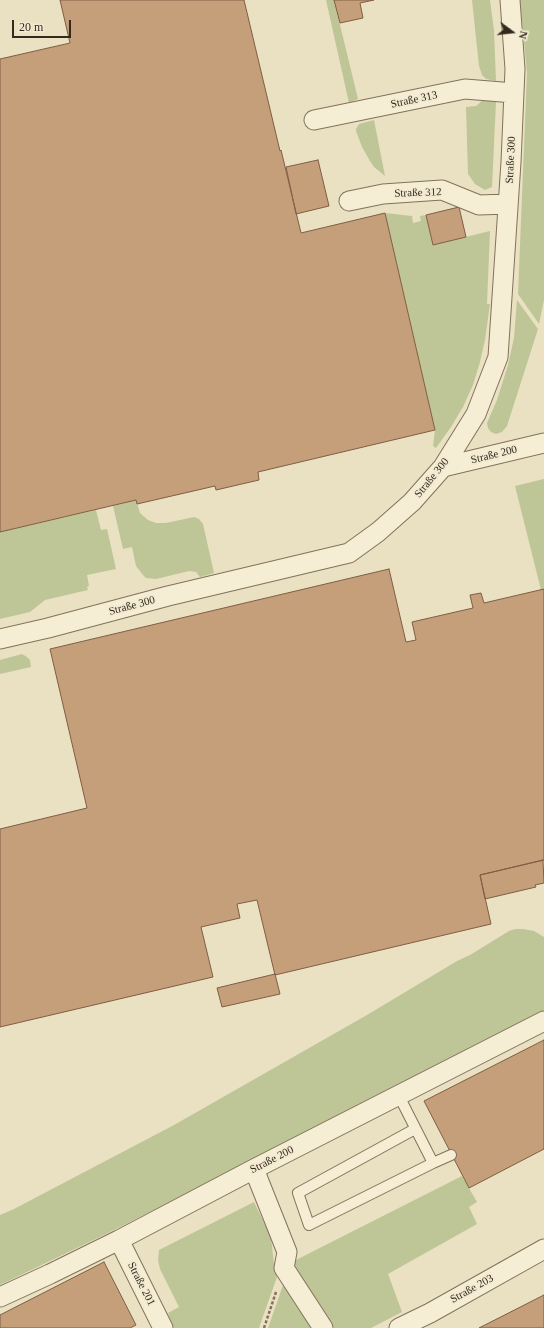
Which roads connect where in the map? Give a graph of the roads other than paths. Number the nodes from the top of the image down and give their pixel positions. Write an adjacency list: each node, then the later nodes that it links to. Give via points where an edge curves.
1 (510, 0): 2 (street, Straße 300, via 515,69)
2 (514, 94): 3 (street, Straße 313, via 465,89); 5 (street, Straße 300)
3 (314, 120)
4 (349, 201): 5 (street, Straße 312, via 383,194 442,190 479,205)
5 (508, 204): 7 (street, Straße 300, via 498,357 476,414)
6 (544, 443): 7 (street, Straße 200)
7 (443, 467): 8 (street, Straße 300, via 412,502 349,553)
8 (0, 639)
9 (544, 1021): 10 (street, Straße 200)
10 (399, 1096): 11 (lane); 14 (street, Straße 200)
11 (415, 1129): 13 (lane); 13 (lane, via 298,1193 309,1224)
12 (451, 1155): 13 (lane)
13 (433, 1163)
14 (254, 1169): 15 (street, Straße 200); 19 (street, via 287,1252 284,1268)
15 (119, 1240): 17 (street, Straße 200); 18 (street, Straße 201)
16 (544, 1249): 20 (street, Straße 203)
17 (0, 1297)
18 (164, 1328)
19 (324, 1328)
20 (398, 1328)

